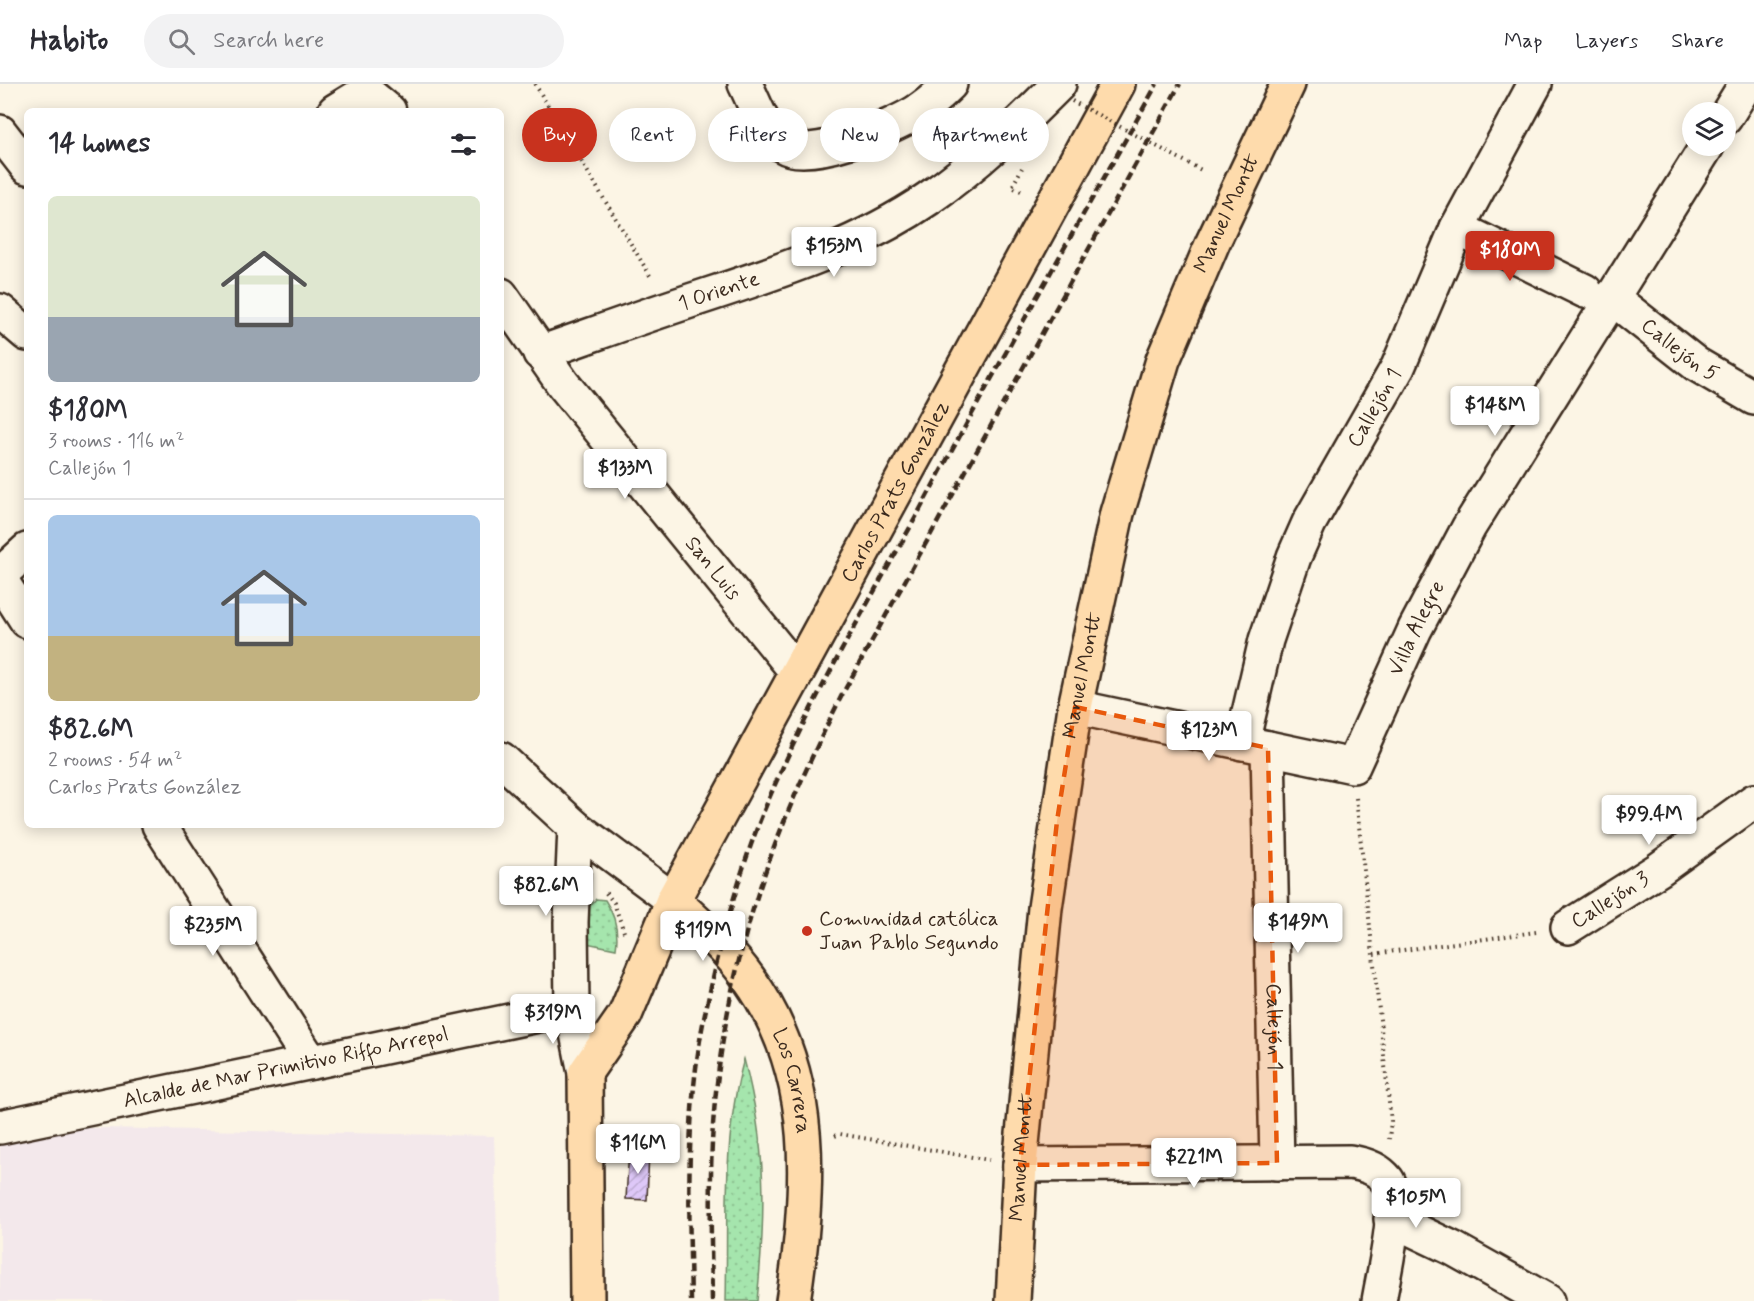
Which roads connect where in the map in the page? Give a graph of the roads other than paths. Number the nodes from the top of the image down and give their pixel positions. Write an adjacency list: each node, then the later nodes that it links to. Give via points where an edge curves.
1 (745, 84): 2 (street, via 770,132 786,147 808,150 880,130 916,112)
2 (950, 84)
3 (1118, 84): 24 (main road, Carlos Prats González)
4 (1288, 84): 25 (main road, Manuel Montt, via 1199,273 1163,360 1117,513)
5 (1535, 84): 14 (street, Callejón 1)
6 (1746, 84): 9 (street)
7 (1065, 92): 19 (street, 1 Oriente, via 929,199 840,248)
8 (375, 96): 10 (street)
9 (1735, 102)
10 (343, 108)
11 (0, 132): 13 (street)
12 (1700, 156): 15 (street, Villa Alegre)
13 (24, 163)
14 (1457, 228): 15 (street, Callejón 5); 26 (street, Callejón 1, via 1398,367 1322,499 1294,557 1266,640)
15 (1598, 294): 20 (street, Callejón 5, via 1696,364); 26 (street, Villa Alegre, via 1415,629 1353,766)
16 (504, 299): 19 (street, San Luis)
17 (0, 311): 18 (street)
18 (24, 331)
19 (540, 353): 24 (street, San Luis)
20 (1754, 398)
21 (24, 553): 22 (street)
22 (0, 577): 23 (street)
23 (24, 616)
24 (796, 671): 31 (main road, Carlos Prats González)
25 (1075, 707): 26 (street); 38 (main road, Manuel Montt, via 1045,908)
26 (1255, 746): 37 (street, Callejón 1)
27 (504, 762): 30 (street)
28 (1754, 801): 32 (street, Callejón 3, via 1658,870)
29 (161, 828): 34 (street)
30 (574, 841): 31 (street); 33 (street)
31 (673, 900): 35 (main road, Carlos Prats González, via 625,1015); 41 (main road, Los Carrera, via 722,945 750,979 774,1023 790,1066 801,1111 806,1180)
32 (1568, 927)
33 (572, 1008): 34 (street, Alcalde de Mar Primitivo Riffo Arrepol); 35 (street)
34 (311, 1062): 36 (street, Alcalde de Mar Primitivo Riffo Arrepol)
35 (585, 1073): 40 (main road)
36 (0, 1127)
37 (1277, 1162): 38 (street); 39 (street, via 1350,1162 1369,1166 1383,1175 1393,1192)
38 (1020, 1165): 42 (main road, Manuel Montt)
39 (1392, 1219): 43 (street); 44 (street)
40 (587, 1301)
41 (793, 1301)
42 (1013, 1301)
43 (1379, 1301)
44 (1547, 1301)

